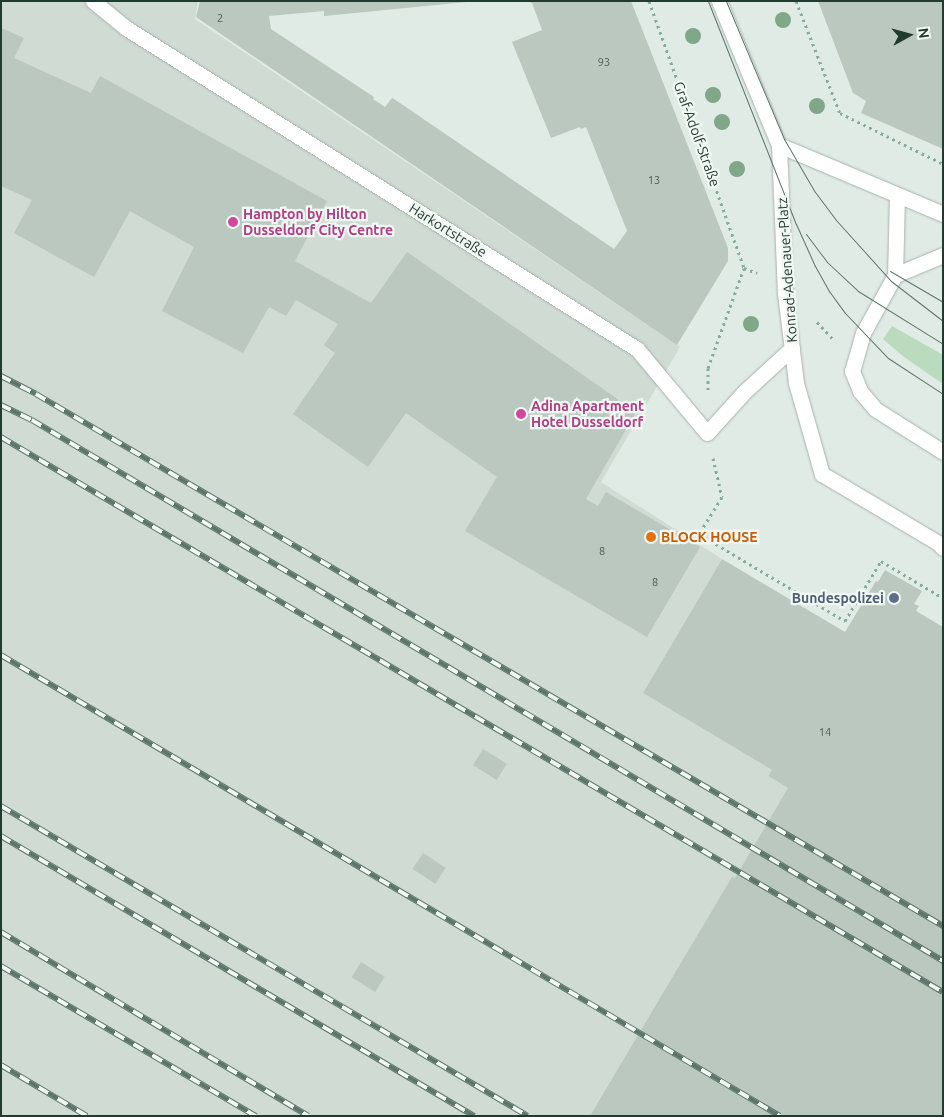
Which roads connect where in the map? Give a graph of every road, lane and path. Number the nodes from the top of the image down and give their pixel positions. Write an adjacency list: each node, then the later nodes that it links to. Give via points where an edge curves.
1 (93, 1): 16 (street, Harkortstraße, via 126,28 637,349)
2 (649, 1): 10 (path, Graf-Adolf-Straße)
3 (719, 1): 5 (street)
4 (796, 1): 6 (path, via 840,113)
5 (779, 145): 7 (street); 15 (street, Konrad-Adenauer-Platz, via 785,294)
6 (943, 164)
7 (897, 195): 8 (street); 12 (street)
8 (943, 214)
9 (943, 255): 12 (street)
10 (744, 268): 11 (path, Konrad-Adenauer-Platz); 16 (path, via 708,368)
11 (761, 275)
12 (895, 276): 17 (street, via 857,347 852,371 854,381 875,409)
13 (811, 316): 14 (path, Konrad-Adenauer-Platz)
14 (834, 341)
15 (792, 348): 16 (street, via 744,392); 18 (street, Konrad-Adenauer-Platz, via 796,383 822,474)
16 (707, 433): 19 (path, via 722,497 699,534 844,621 881,561)
17 (943, 452)
18 (941, 545)
19 (943, 598)

